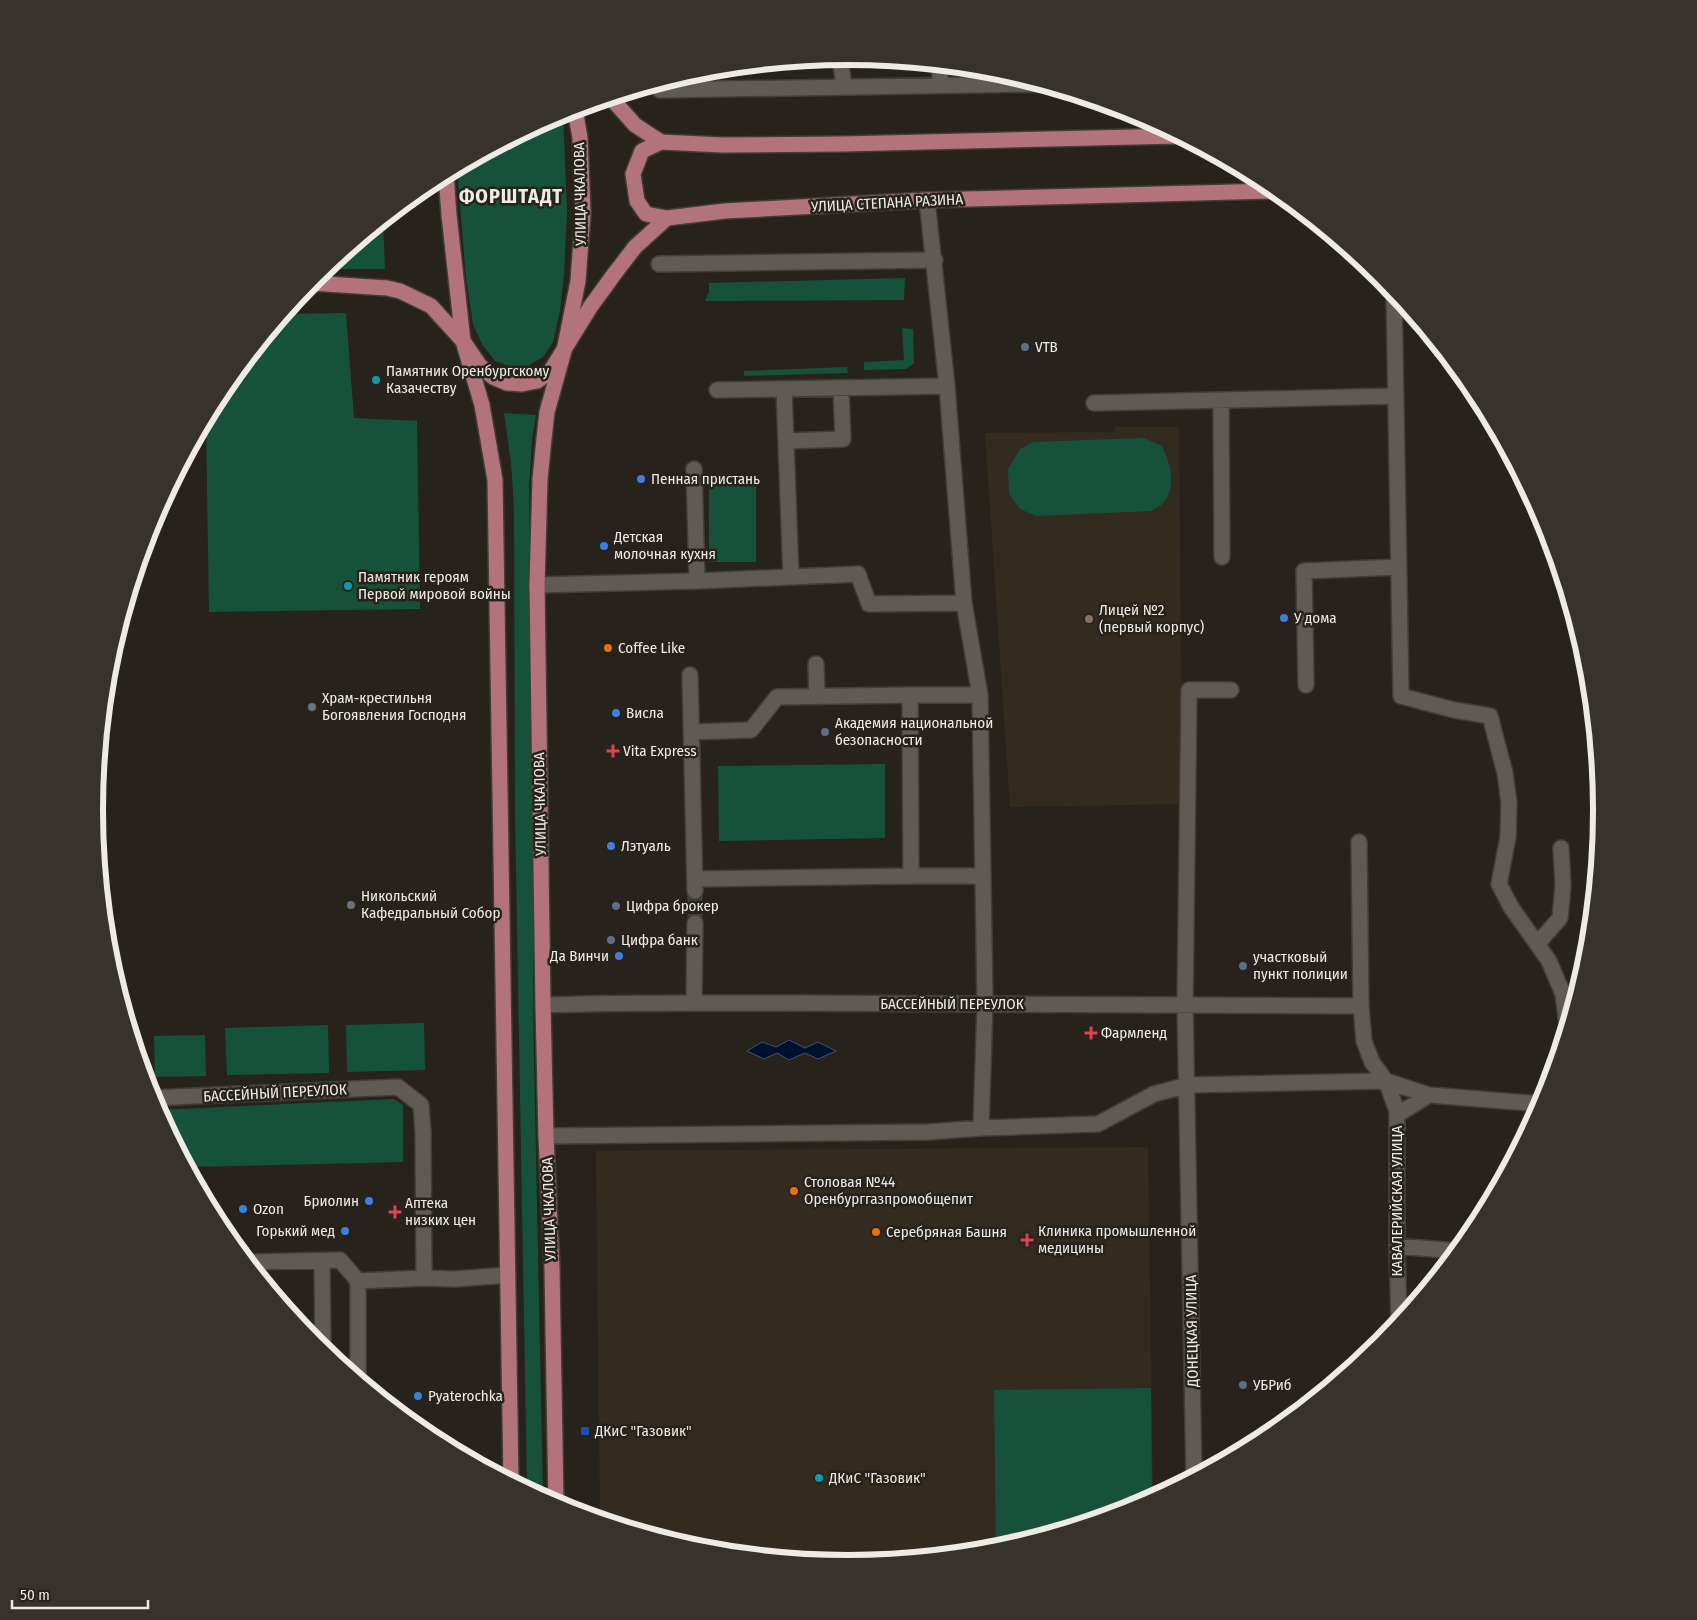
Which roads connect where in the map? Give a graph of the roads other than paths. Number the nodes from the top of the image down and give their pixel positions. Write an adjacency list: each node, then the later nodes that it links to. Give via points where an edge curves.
1 (841, 65): 5 (street)
2 (940, 71): 4 (street)
3 (1016, 84): 4 (street)
4 (940, 85): 5 (street)
5 (844, 87): 6 (street)
6 (660, 90)
7 (615, 103): 10 (main road, via 635,125)
8 (576, 117): 20 (main road, УЛИЦА ЧКАЛОВА, via 583,213 578,281)
9 (1166, 136): 10 (main road, via 842,144)
10 (661, 142): 14 (main road, via 642,151 633,174 637,201 646,214)
11 (447, 184): 19 (main road)
12 (1261, 190): 13 (main road, УЛИЦА СТЕПАНА РАЗИНА)
13 (928, 200): 14 (main road, УЛИЦА СТЕПАНА РАЗИНА, via 725,211); 15 (street)
14 (666, 218): 20 (main road, via 635,247 591,306)
15 (935, 260): 16 (street); 21 (street)
16 (659, 264)
17 (321, 284): 19 (main road, via 400,291 431,306)
18 (1394, 303): 25 (street)
19 (463, 341): 20 (main road, via 480,366 507,383 537,381 550,372); 68 (main road, via 482,405 495,480)
20 (564, 351): 34 (main road, УЛИЦА ЧКАЛОВА, via 544,439)
21 (947, 386): 22 (street); 35 (street)
22 (841, 388): 23 (street); 28 (street, via 843,439)
23 (784, 389): 24 (street); 28 (street)
24 (716, 390)
25 (1396, 396): 26 (street); 31 (street)
26 (1221, 400): 27 (street); 30 (street)
27 (1094, 403)
28 (786, 441): 32 (street)
29 (694, 469): 33 (street)
30 (1222, 557)
31 (1398, 567): 38 (street, via 1304,571); 49 (street, via 1401,696 1490,716 1506,773 1508,803 1508,837 1499,884 1511,907)
32 (791, 577): 33 (street); 35 (street, via 858,574 869,604)
33 (697, 581): 34 (street)
34 (538, 585): 52 (main road, УЛИЦА ЧКАЛОВА)
35 (964, 603): 41 (street)
36 (816, 664): 42 (street)
37 (690, 675): 43 (street)
38 (1306, 685)
39 (1232, 690): 53 (street, ДОНЕЦКАЯ УЛИЦА, via 1189,690)
40 (910, 695): 41 (street); 42 (street); 46 (street)
41 (980, 695): 47 (street)
42 (817, 696): 43 (street, via 777,697 751,730)
43 (691, 732): 46 (street, via 695,885)
44 (1359, 842): 54 (street, КАВАЛЕРИЙСКАЯ УЛИЦА)
45 (1561, 848): 49 (street, via 1563,886 1560,918)
46 (911, 876): 47 (street)
47 (984, 876): 51 (street)
48 (695, 923): 50 (street)
49 (1538, 943): 55 (street, via 1563,994)
50 (694, 1003): 51 (street, БАССЕЙНЫЙ ПЕРЕУЛОК); 52 (street, БАССЕЙНЫЙ ПЕРЕУЛОК)
51 (985, 1003): 53 (street, БАССЕЙНЫЙ ПЕРЕУЛОК); 62 (street)
52 (543, 1005): 63 (main road, УЛИЦА ЧКАЛОВА)
53 (1185, 1006): 54 (street, БАССЕЙНЫЙ ПЕРЕУЛОК); 57 (street, ДОНЕЦКАЯ УЛИЦА)
54 (1360, 1006): 56 (street, КАВАЛЕРИЙСКАЯ УЛИЦА, via 1364,1041 1372,1062)
55 (1565, 1012)
56 (1386, 1081): 57 (street); 58 (street); 61 (street, КАВАЛЕРИЙСКАЯ УЛИЦА)
57 (1188, 1085): 62 (street, via 1154,1094 1098,1124); 74 (street, ДОНЕЦКАЯ УЛИЦА)
58 (1428, 1095): 60 (street); 61 (street)
59 (161, 1098): 69 (street, БАССЕЙНЫЙ ПЕРЕУЛОК, via 398,1087 421,1105)
60 (1533, 1103)
61 (1397, 1115): 64 (street, КАВАЛЕРИЙСКАЯ УЛИЦА)
62 (981, 1128): 63 (street, via 928,1132)
63 (546, 1136): 76 (main road, УЛИЦА ЧКАЛОВА)
64 (1397, 1246): 65 (street); 71 (street, КАВАЛЕРИЙСКАЯ УЛИЦА)
65 (1450, 1250)
66 (322, 1261): 67 (street); 70 (street, via 340,1260); 72 (street)
67 (256, 1262)
68 (508, 1275): 69 (street); 75 (main road)
69 (424, 1278): 70 (street)
70 (358, 1281): 73 (street)
71 (1398, 1313)
72 (324, 1339)
73 (358, 1371)
74 (1194, 1469)
75 (510, 1473)
76 (556, 1495)

